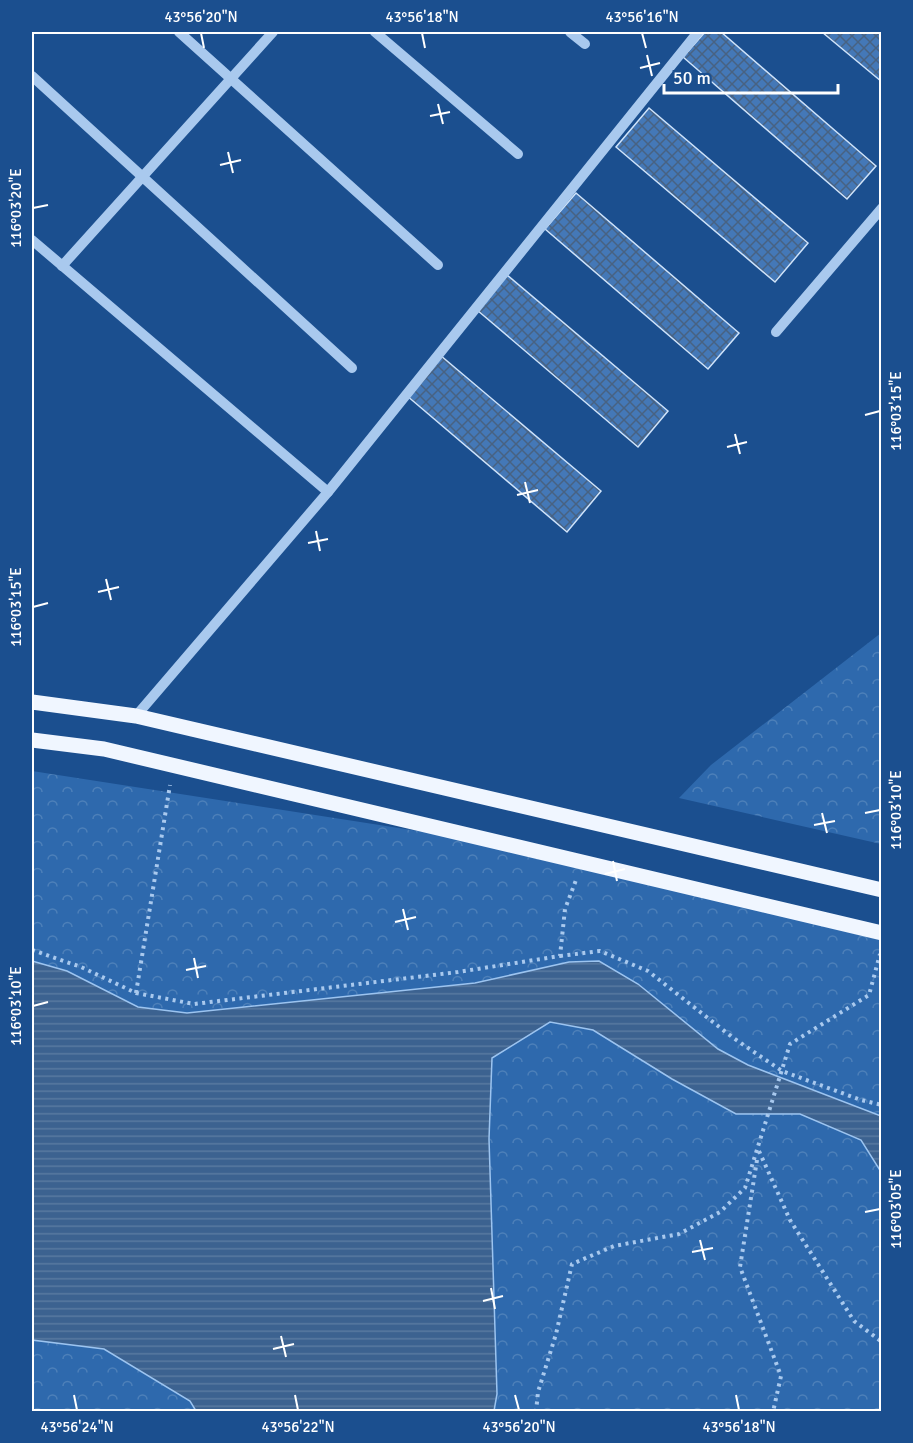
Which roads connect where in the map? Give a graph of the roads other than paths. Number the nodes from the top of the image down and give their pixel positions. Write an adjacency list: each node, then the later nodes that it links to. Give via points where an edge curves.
1 (179, 32): 8 (street)
2 (273, 32): 8 (street)
3 (375, 32): 9 (street)
4 (570, 32): 6 (street)
5 (698, 32): 17 (street)
6 (585, 44)
7 (32, 76): 10 (street)
8 (231, 77): 10 (street); 13 (street)
9 (518, 154)
10 (142, 176): 14 (street); 16 (street)
11 (882, 208): 15 (street)
12 (32, 240): 14 (street)
13 (438, 265)
14 (62, 266): 17 (street)
15 (776, 332)
16 (352, 368)
17 (328, 492): 19 (street)
18 (32, 702): 19 (main road)
19 (136, 716): 21 (main road)
20 (32, 740): 22 (main road, via 104,749)
21 (882, 890)
22 (882, 933)

